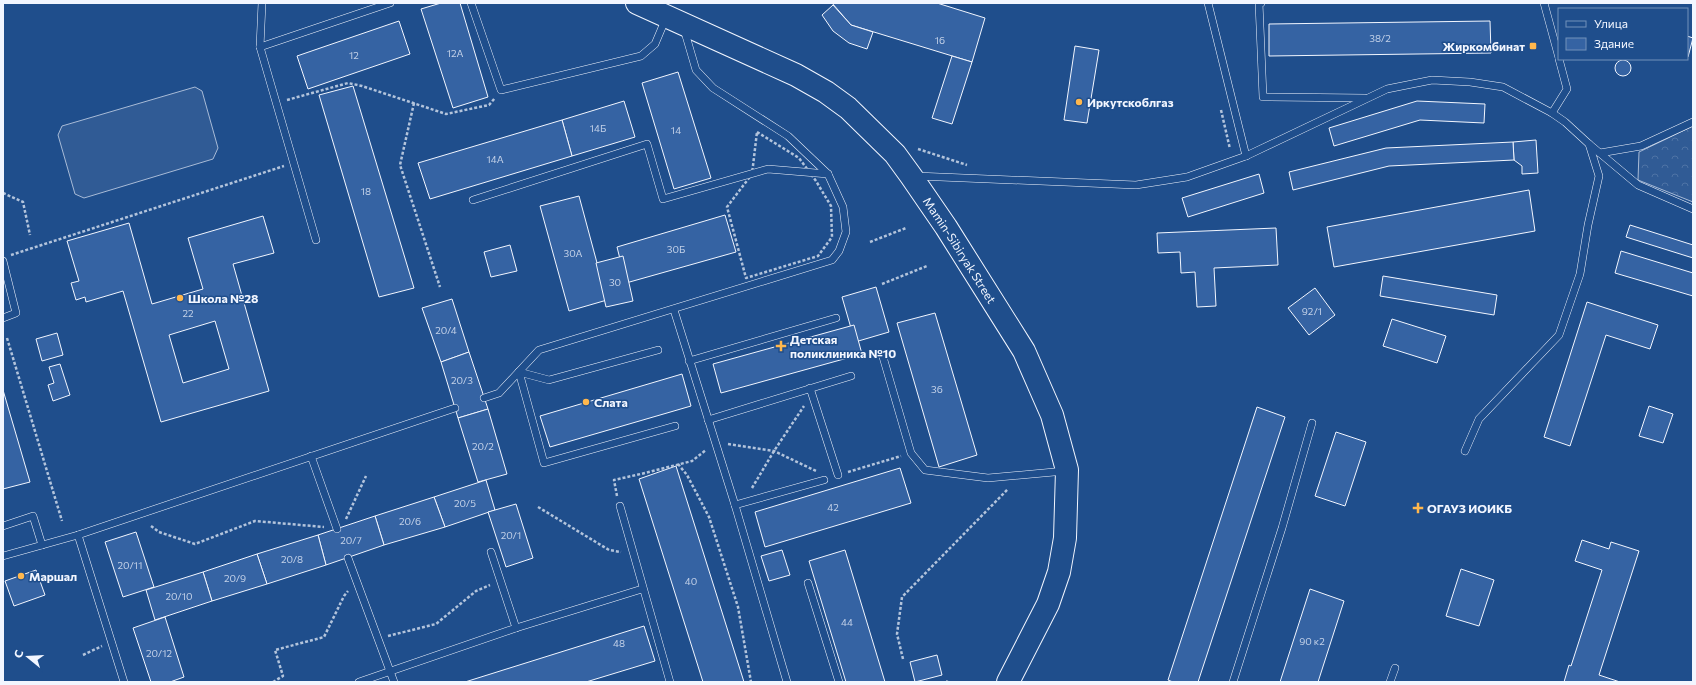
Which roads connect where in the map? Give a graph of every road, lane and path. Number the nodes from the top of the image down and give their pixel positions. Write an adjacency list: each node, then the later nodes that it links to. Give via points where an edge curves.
1 (262, 3): 9 (lane)
2 (390, 3): 9 (lane)
3 (471, 3): 12 (lane)
4 (637, 3): 8 (main road, Mamin-Sibiryak Street)
5 (1208, 3): 21 (lane)
6 (1260, 3): 13 (lane, via 1263,97)
7 (1544, 3): 10 (lane)
8 (675, 20): 12 (lane, via 641,56); 26 (lane, via 696,70 713,88 788,136); 27 (main road, Mamin-Sibiryak Street, via 784,69 826,92 872,130 895,154)
9 (260, 47): 22 (lane)
10 (1558, 54)
11 (1560, 60): 16 (lane, via 1567,89)
12 (501, 90): 15 (path, via 489,105 446,114)
13 (1367, 98): 16 (lane, via 1387,89 1432,80 1470,82 1503,87); 21 (lane)
14 (285, 101): 15 (path, via 348,83)
15 (414, 103): 39 (path, via 400,165)
16 (1552, 113): 18 (lane)
17 (1693, 122): 20 (lane, via 1641,146)
18 (1589, 144): 20 (lane); 59 (lane, via 1599,176 1580,274 1559,334 1479,419)
19 (918, 149): 23 (path)
20 (1600, 153): 30 (lane, via 1638,185)
21 (1246, 156): 27 (lane, via 1187,177 1136,185)
22 (294, 162): 33 (lane); 35 (path)
23 (974, 167)
24 (810, 172): 25 (lane, via 768,169); 25 (path, via 799,158 757,132); 25 (path, via 832,206 832,237 818,256 746,278 727,207); 26 (lane)
25 (752, 174): 29 (lane, via 663,199 647,144)
26 (828, 174): 40 (lane, via 843,207 846,232 839,251 832,260)
27 (911, 176): 64 (main road, Mamin-Sibiryak Street, via 1024,351 1052,415)
28 (3, 193): 32 (path, via 23,202)
29 (473, 200)
30 (1693, 209)
31 (906, 228): 34 (path)
32 (30, 235)
33 (316, 240)
34 (870, 242)
35 (10, 255)
36 (3, 261): 41 (lane, via 16,313)
37 (927, 266): 38 (path)
38 (882, 284)
39 (440, 287)
40 (674, 310): 46 (lane); 47 (lane, via 539,350)
41 (3, 318)
42 (836, 318): 46 (lane)
43 (7, 338): 74 (path)
44 (658, 350): 47 (lane, via 549,380)
45 (883, 357): 60 (lane)
46 (689, 361): 53 (lane)
47 (519, 372): 50 (lane, via 499,393); 55 (lane, via 544,463)
48 (851, 376): 49 (lane)
49 (810, 388): 53 (lane); 66 (lane)
50 (484, 398)
51 (802, 407): 58 (path)
52 (455, 408): 61 (lane)
53 (708, 420): 70 (lane)
54 (1312, 423): 106 (lane)
55 (675, 426)
56 (731, 445): 58 (path)
57 (710, 447): 62 (path, via 692,461)
58 (774, 451): 63 (path); 69 (path)
59 (1465, 451)
60 (911, 453): 65 (lane, via 925,470 988,478); 66 (path)
61 (311, 456): 77 (lane); 78 (lane)
62 (678, 464): 71 (path, via 614,480); 101 (path, via 687,475 709,517 738,607)
63 (815, 470)
64 (1067, 470): 65 (lane); 90 (main road, Mamin-Sibiryak Street, via 1066,538 1059,572 1048,604)
65 (1022, 474): 93 (path, via 902,597 897,634)
66 (838, 475)
67 (366, 476): 73 (path)
68 (824, 480): 70 (lane)
69 (750, 492)
70 (735, 505): 102 (lane)
71 (620, 506): 86 (lane)
72 (538, 507): 80 (path)
73 (350, 508)
74 (62, 521)
75 (3, 526): 79 (lane, via 33,516)
76 (151, 526): 77 (path, via 159,532 195,544 255,521)
77 (337, 529)
78 (78, 535): 79 (lane); 91 (lane)
79 (42, 545): 82 (lane)
80 (609, 550)
81 (491, 552): 84 (lane)
82 (3, 556)
83 (348, 558): 95 (lane)
84 (500, 581): 88 (lane); 89 (path, via 476,591 436,624)
85 (808, 583): 103 (lane)
86 (642, 589): 88 (lane); 100 (lane)
87 (344, 596): 97 (path, via 324,637 275,650 283,676)
88 (516, 628): 95 (lane)
89 (400, 634)
90 (1031, 636): 104 (main road); 105 (main road)
91 (112, 642): 92 (path); 96 (lane)
92 (83, 655)
93 (903, 659)
94 (1395, 668): 107 (lane)
95 (390, 671): 98 (lane); 99 (lane)
96 (124, 682)
97 (273, 682)
98 (359, 682)
99 (394, 682)
100 (670, 682)
101 (751, 682)
102 (787, 682)
103 (839, 682)
104 (996, 682)
105 (1008, 682)
106 (1233, 682)
107 (1390, 682)

